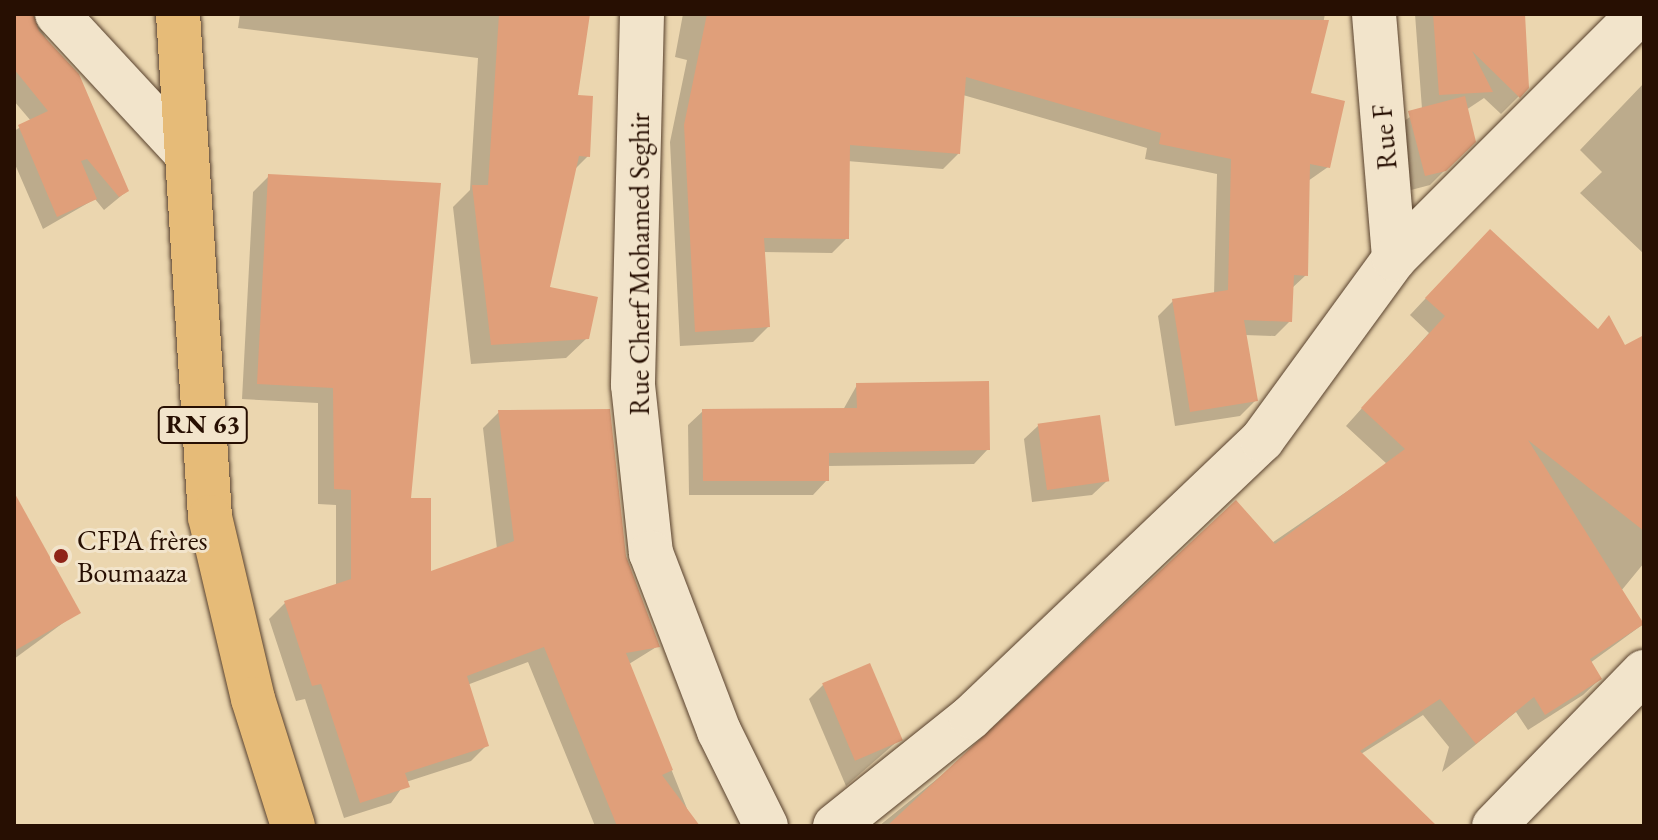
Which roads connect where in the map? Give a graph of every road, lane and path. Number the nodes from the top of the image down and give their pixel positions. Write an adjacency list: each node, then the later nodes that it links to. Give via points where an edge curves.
1 (57, 14): 6 (street)
2 (178, 14): 6 (main road, RN 63)
3 (642, 14): 10 (street, Rue Cherf Mohamed Seghir, via 633,385 651,553 719,731)
4 (1374, 14): 7 (street, Rue F)
5 (1639, 14): 7 (street)
6 (184, 151): 9 (main road, RN 63, via 210,517 253,699)
7 (1394, 259): 11 (street, via 1262,440 971,717)
8 (1644, 672): 12 (street)
9 (293, 826)
10 (766, 826)
11 (835, 826)
12 (1494, 826)

